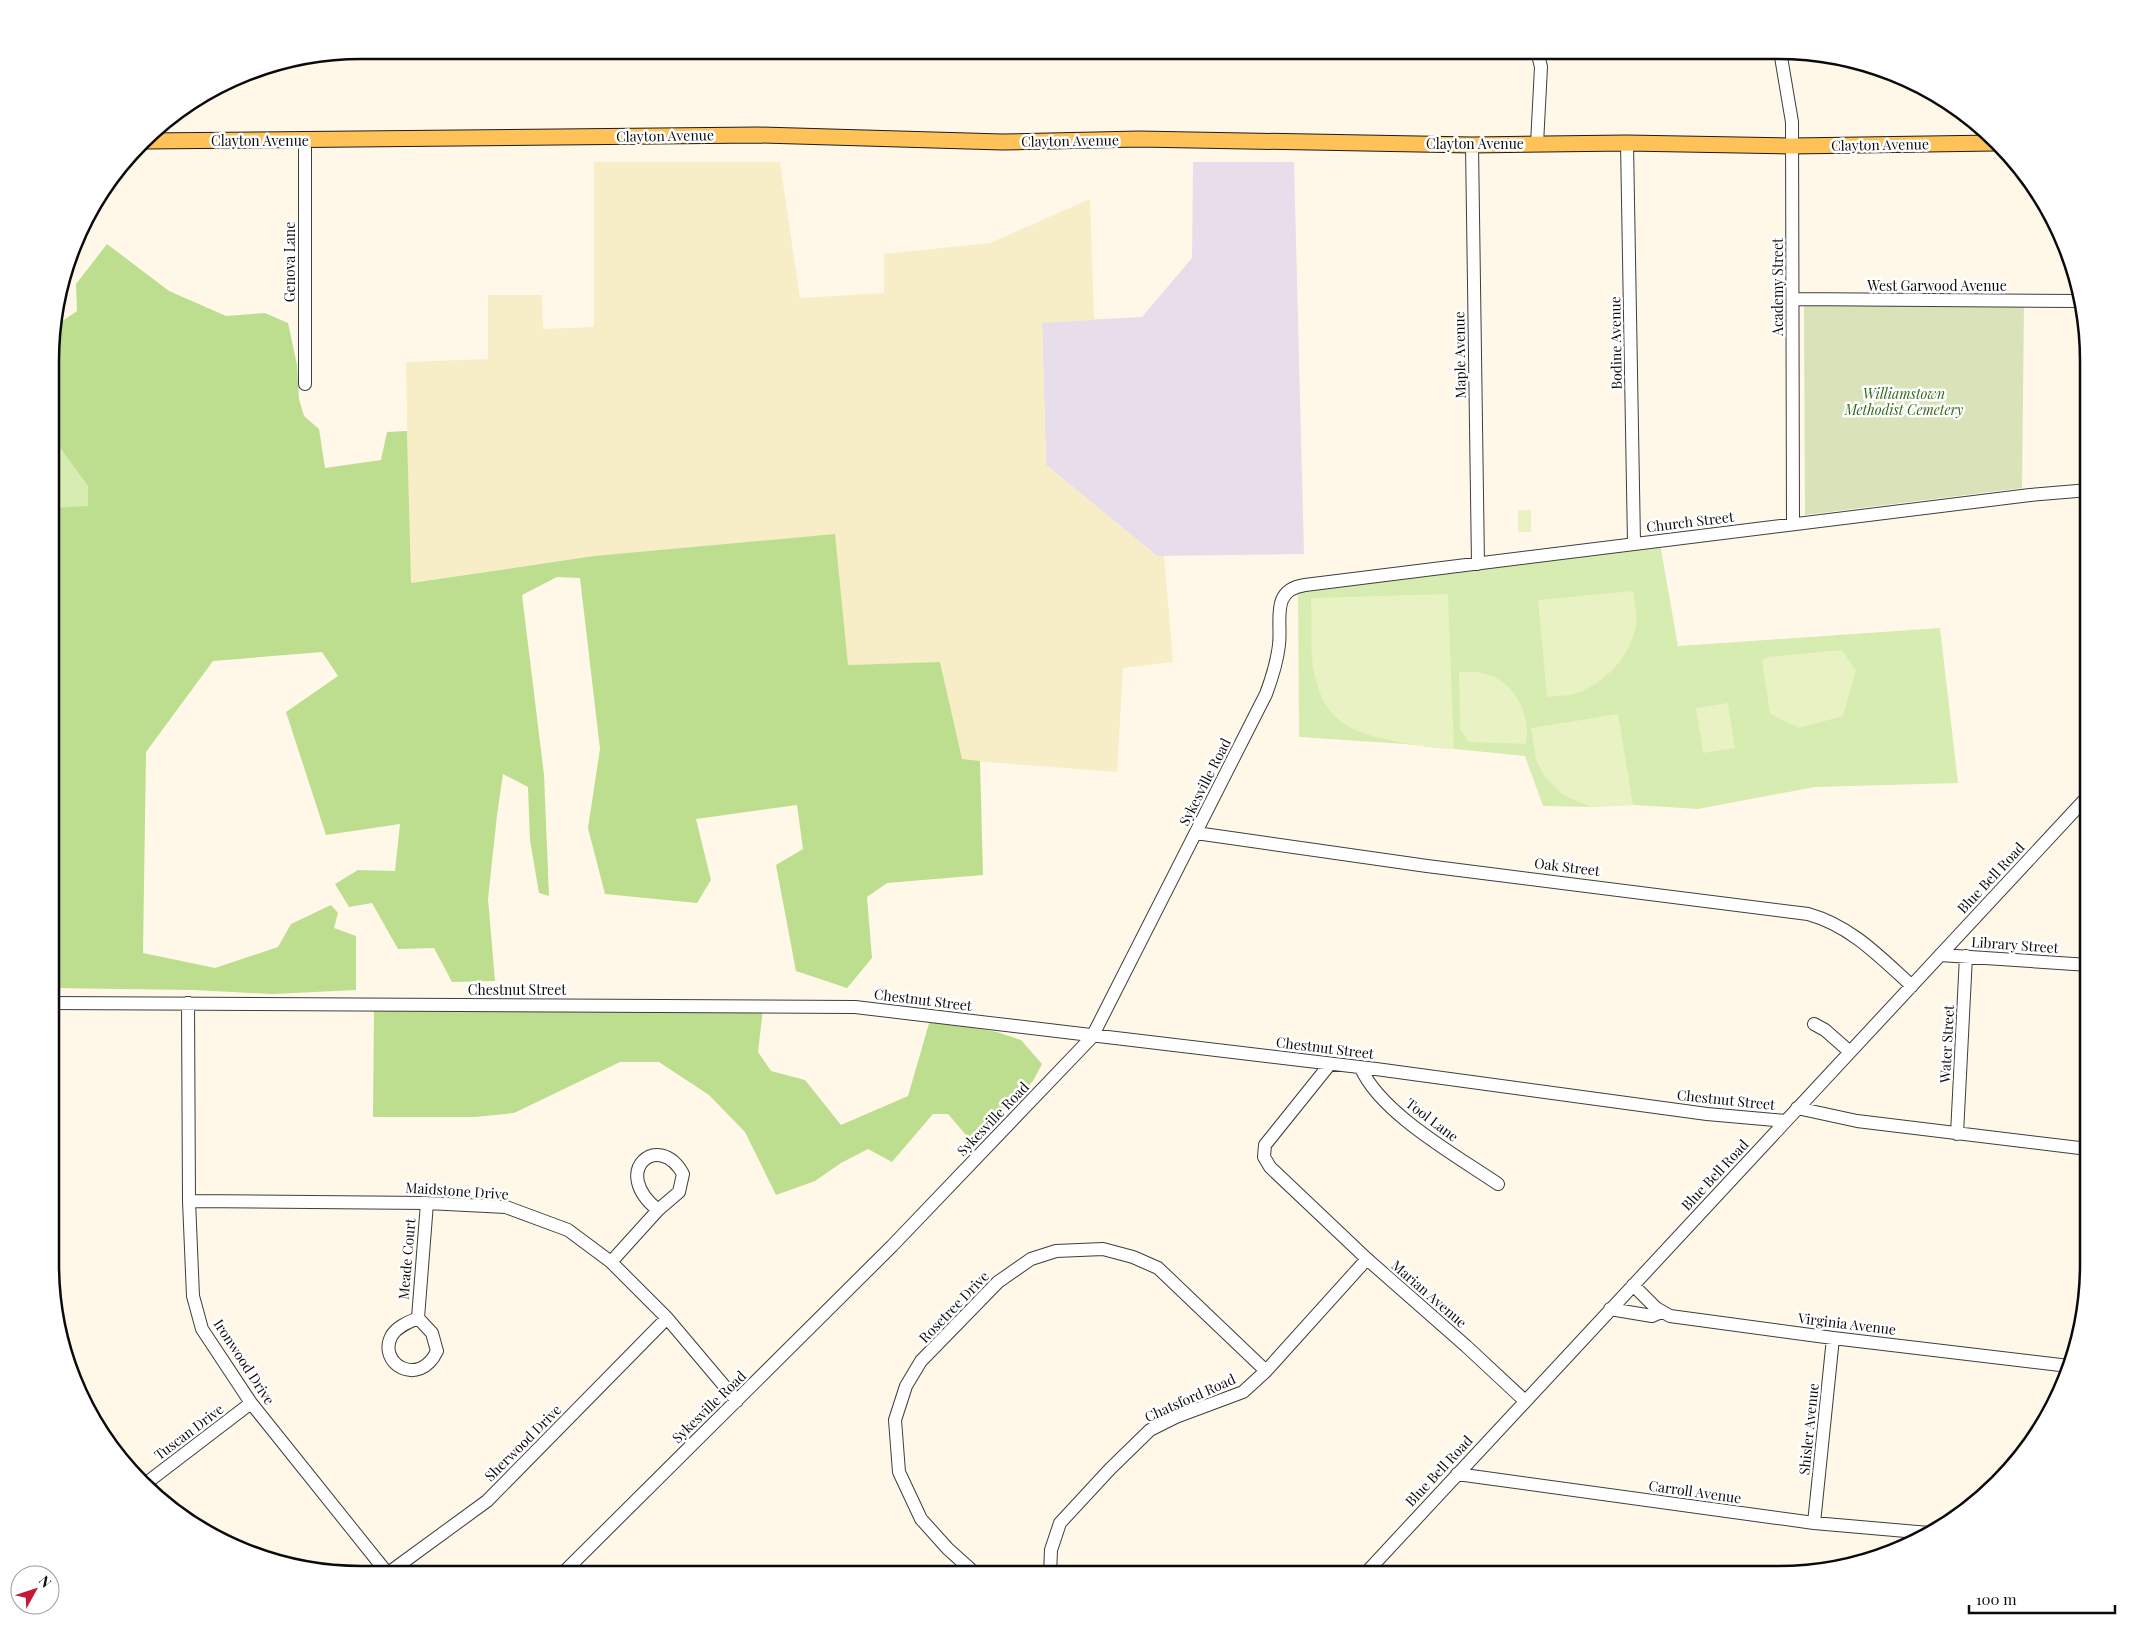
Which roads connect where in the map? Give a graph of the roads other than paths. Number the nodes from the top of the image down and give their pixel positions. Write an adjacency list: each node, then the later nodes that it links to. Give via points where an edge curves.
1 (1539, 59): 7 (street)
2 (1782, 59): 9 (street, Academy Street, via 1789,92)
3 (153, 141): 4 (main road, Clayton Avenue)
4 (305, 141): 8 (main road, Clayton Avenue, via 758,135 1002,142 1139,139); 12 (street, Genova Lane)
5 (1627, 143): 7 (main road, Clayton Avenue); 9 (main road, Clayton Avenue); 15 (street, Bodine Avenue)
6 (1988, 143): 9 (main road, Clayton Avenue)
7 (1537, 144): 8 (main road, Clayton Avenue)
8 (1472, 145): 16 (street, Maple Avenue)
9 (1792, 146): 10 (street, Academy Street)
10 (1793, 299): 11 (street, West Garwood Avenue); 14 (street, Academy Street)
11 (2074, 301)
12 (305, 384)
13 (2080, 491): 14 (street, Church Street)
14 (1793, 524): 15 (street, Church Street)
15 (1634, 543): 16 (street, Church Street)
16 (1478, 564): 17 (street, Church Street)
17 (1296, 587): 19 (street, Sykesville Road, via 1286,594 1280,605 1277,661 1266,694)
18 (2080, 805): 20 (street, Blue Bell Road)
19 (1196, 833): 23 (street, Oak Street, via 1808,914 1827,919 1849,931); 27 (street, Sykesville Road)
20 (1940, 955): 21 (street, Library Street); 23 (street, Blue Bell Road)
21 (1966, 956): 22 (street, Library Street); 33 (street, Water Street)
22 (2080, 964)
23 (1912, 986): 28 (street, Blue Bell Road)
24 (59, 1003): 25 (street, Chestnut Street)
25 (188, 1003): 27 (street, Chestnut Street, via 831,1006 938,1016); 36 (street, Ironwood Drive)
26 (1814, 1024): 28 (street)
27 (1092, 1037): 29 (street, Chestnut Street); 49 (street, Sykesville Road, via 892,1246)
28 (1850, 1052): 31 (street, Blue Bell Road)
29 (1330, 1064): 30 (street, Chestnut Street); 39 (street, Marian Avenue, via 1272,1135 1265,1146 1264,1156 1277,1176)
30 (1361, 1068): 32 (street, Chestnut Street, via 1707,1114); 35 (street, Tool Lane, via 1367,1082 1396,1112)
31 (1797, 1108): 32 (street, Blue Bell Road); 33 (street, via 1857,1121)
32 (1785, 1121): 41 (street, Blue Bell Road)
33 (1957, 1134): 34 (street)
34 (2080, 1148)
35 (1498, 1184)
36 (189, 1201): 37 (street, Maidstone Drive); 51 (street, Ironwood Drive, via 193,1296 202,1329)
37 (427, 1203): 40 (street, Maidstone Drive, via 506,1207 568,1230); 44 (street, Meade Court)
38 (658, 1210): 40 (street)
39 (1367, 1259): 48 (street, Chatsford Road); 50 (street, Marian Avenue)
40 (611, 1262): 45 (street, Maidstone Drive)
41 (1633, 1285): 42 (street, Blue Bell Road); 43 (street)
42 (1610, 1309): 43 (street, via 1652,1316); 50 (street, Blue Bell Road)
43 (1660, 1312): 46 (street, Virginia Avenue)
44 (418, 1318)
45 (667, 1318): 49 (street, Maidstone Drive); 57 (street, Sherwood Drive, via 487,1501)
46 (1833, 1338): 47 (street, Virginia Avenue); 54 (street, Shisler Avenue)
47 (2063, 1365)
48 (1266, 1371): 59 (street, Rosetree Drive, via 1158,1268 1103,1249 1056,1251 1031,1259 998,1282 921,1361 906,1386 895,1420 899,1472 922,1519); 60 (street, Chatsford Road, via 1242,1392 1150,1430 1060,1523 1051,1550)
49 (737, 1401): 58 (street, Sykesville Road)
50 (1525, 1401): 52 (street, Blue Bell Road)
51 (251, 1403): 53 (street, Tuscan Drive); 56 (street, Ironwood Drive)
52 (1457, 1474): 54 (street, Carroll Avenue); 61 (street, Blue Bell Road)
53 (150, 1480)
54 (1814, 1523): 55 (street, Carroll Avenue)
55 (1918, 1532)
56 (381, 1566)
57 (398, 1566)
58 (570, 1566)
59 (968, 1566)
60 (1050, 1566)
61 (1372, 1566)

